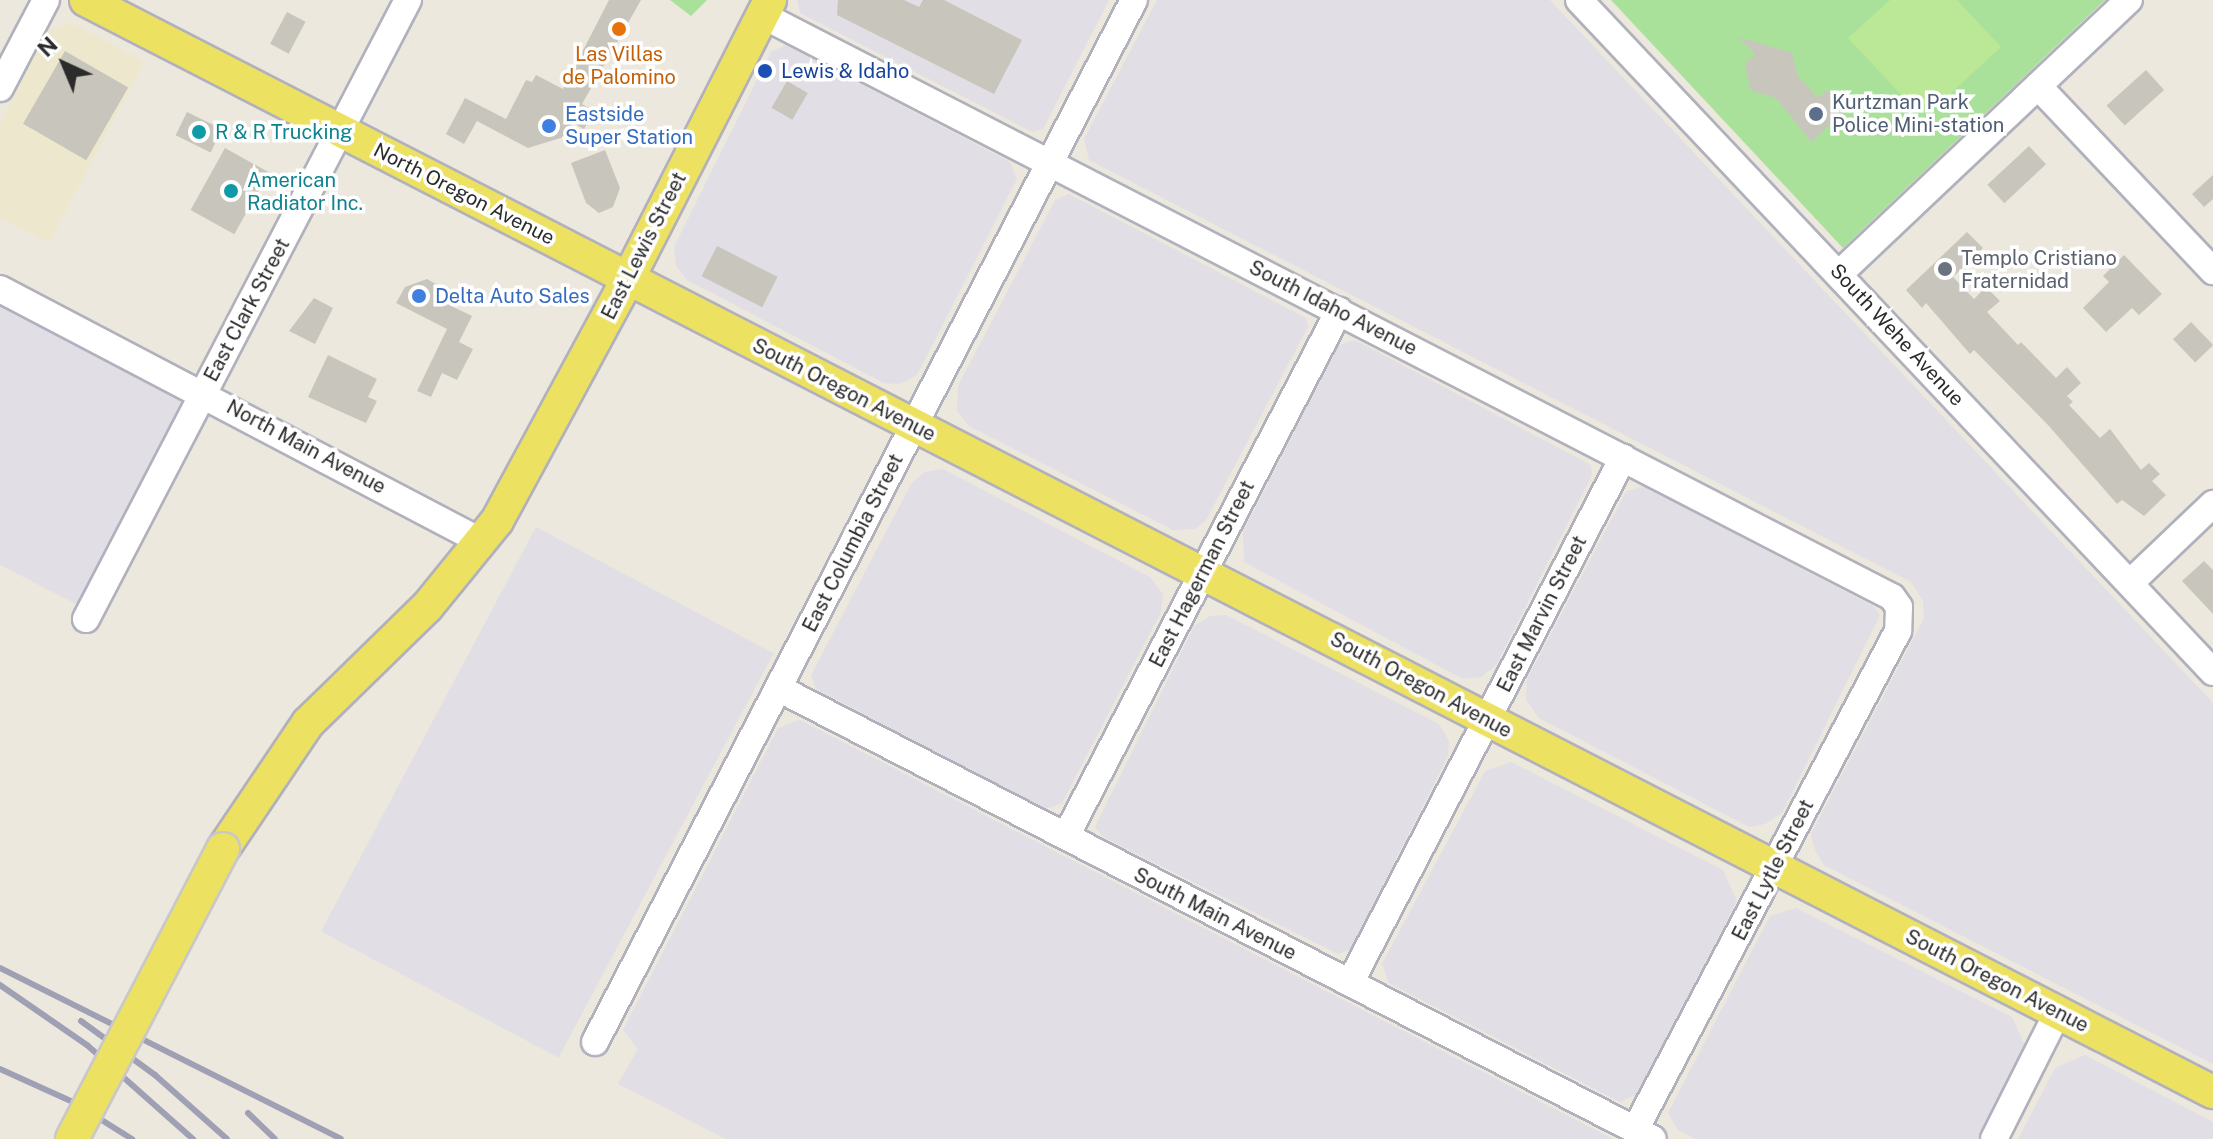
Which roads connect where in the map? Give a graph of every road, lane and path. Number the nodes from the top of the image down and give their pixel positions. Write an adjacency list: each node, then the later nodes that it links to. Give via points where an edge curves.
1 (46, 0): 9 (street)
2 (86, 0): 10 (main road, North Oregon Avenue)
3 (408, 0): 10 (street, East Clark Street)
4 (1134, 0): 11 (street, East Columbia Street)
5 (1579, 0): 13 (street, South Wehe Avenue)
6 (2129, 0): 8 (street)
7 (766, 8): 11 (street, South Idaho Avenue); 14 (main road, East Lewis Street)
8 (2038, 86): 12 (street); 13 (street)
9 (0, 88)
10 (341, 131): 14 (main road, North Oregon Avenue); 17 (street, East Clark Street)
11 (1050, 162): 16 (street, South Idaho Avenue); 18 (street, East Columbia Street)
12 (2213, 271)
13 (1839, 274): 23 (street, South Wehe Avenue)
14 (628, 279): 18 (main road, South Oregon Avenue); 21 (main road, East Lewis Street)
15 (0, 289): 17 (street, North Main Avenue)
16 (1339, 311): 19 (street, South Idaho Avenue); 22 (street, East Hagerman Street)
17 (204, 393): 21 (street, North Main Avenue); 25 (street, East Clark Street)
18 (914, 426): 22 (main road, South Oregon Avenue); 27 (street, East Columbia Street)
19 (1623, 458): 24 (street, South Idaho Avenue, via 1881,589); 28 (street, East Marvin Street)
20 (2213, 504): 23 (street)
21 (482, 542): 36 (main road, East Lewis Street, bridge, via 427,607 308,723 223,849)
22 (1204, 571): 28 (main road, South Oregon Avenue); 29 (street, East Hagerman Street)
23 (2130, 583): 26 (street, South Wehe Avenue)
24 (1899, 607): 30 (street, East Lytle Street, via 1898,631)
25 (86, 619)
26 (2213, 672)
27 (778, 688): 29 (street, South Main Avenue); 33 (street, East Columbia Street)
28 (1487, 720): 30 (main road, South Oregon Avenue); 31 (street, East Marvin Street)
29 (1066, 836): 31 (street, South Main Avenue)
30 (1775, 868): 32 (main road, South Oregon Avenue); 35 (street, East Lytle Street)
31 (1350, 983): 35 (street, South Main Avenue)
32 (2058, 1012): 34 (main road, South Oregon Avenue); 37 (street)
33 (595, 1042)
34 (2213, 1092)
35 (1644, 1134)
36 (72, 1139)
37 (1994, 1139)

